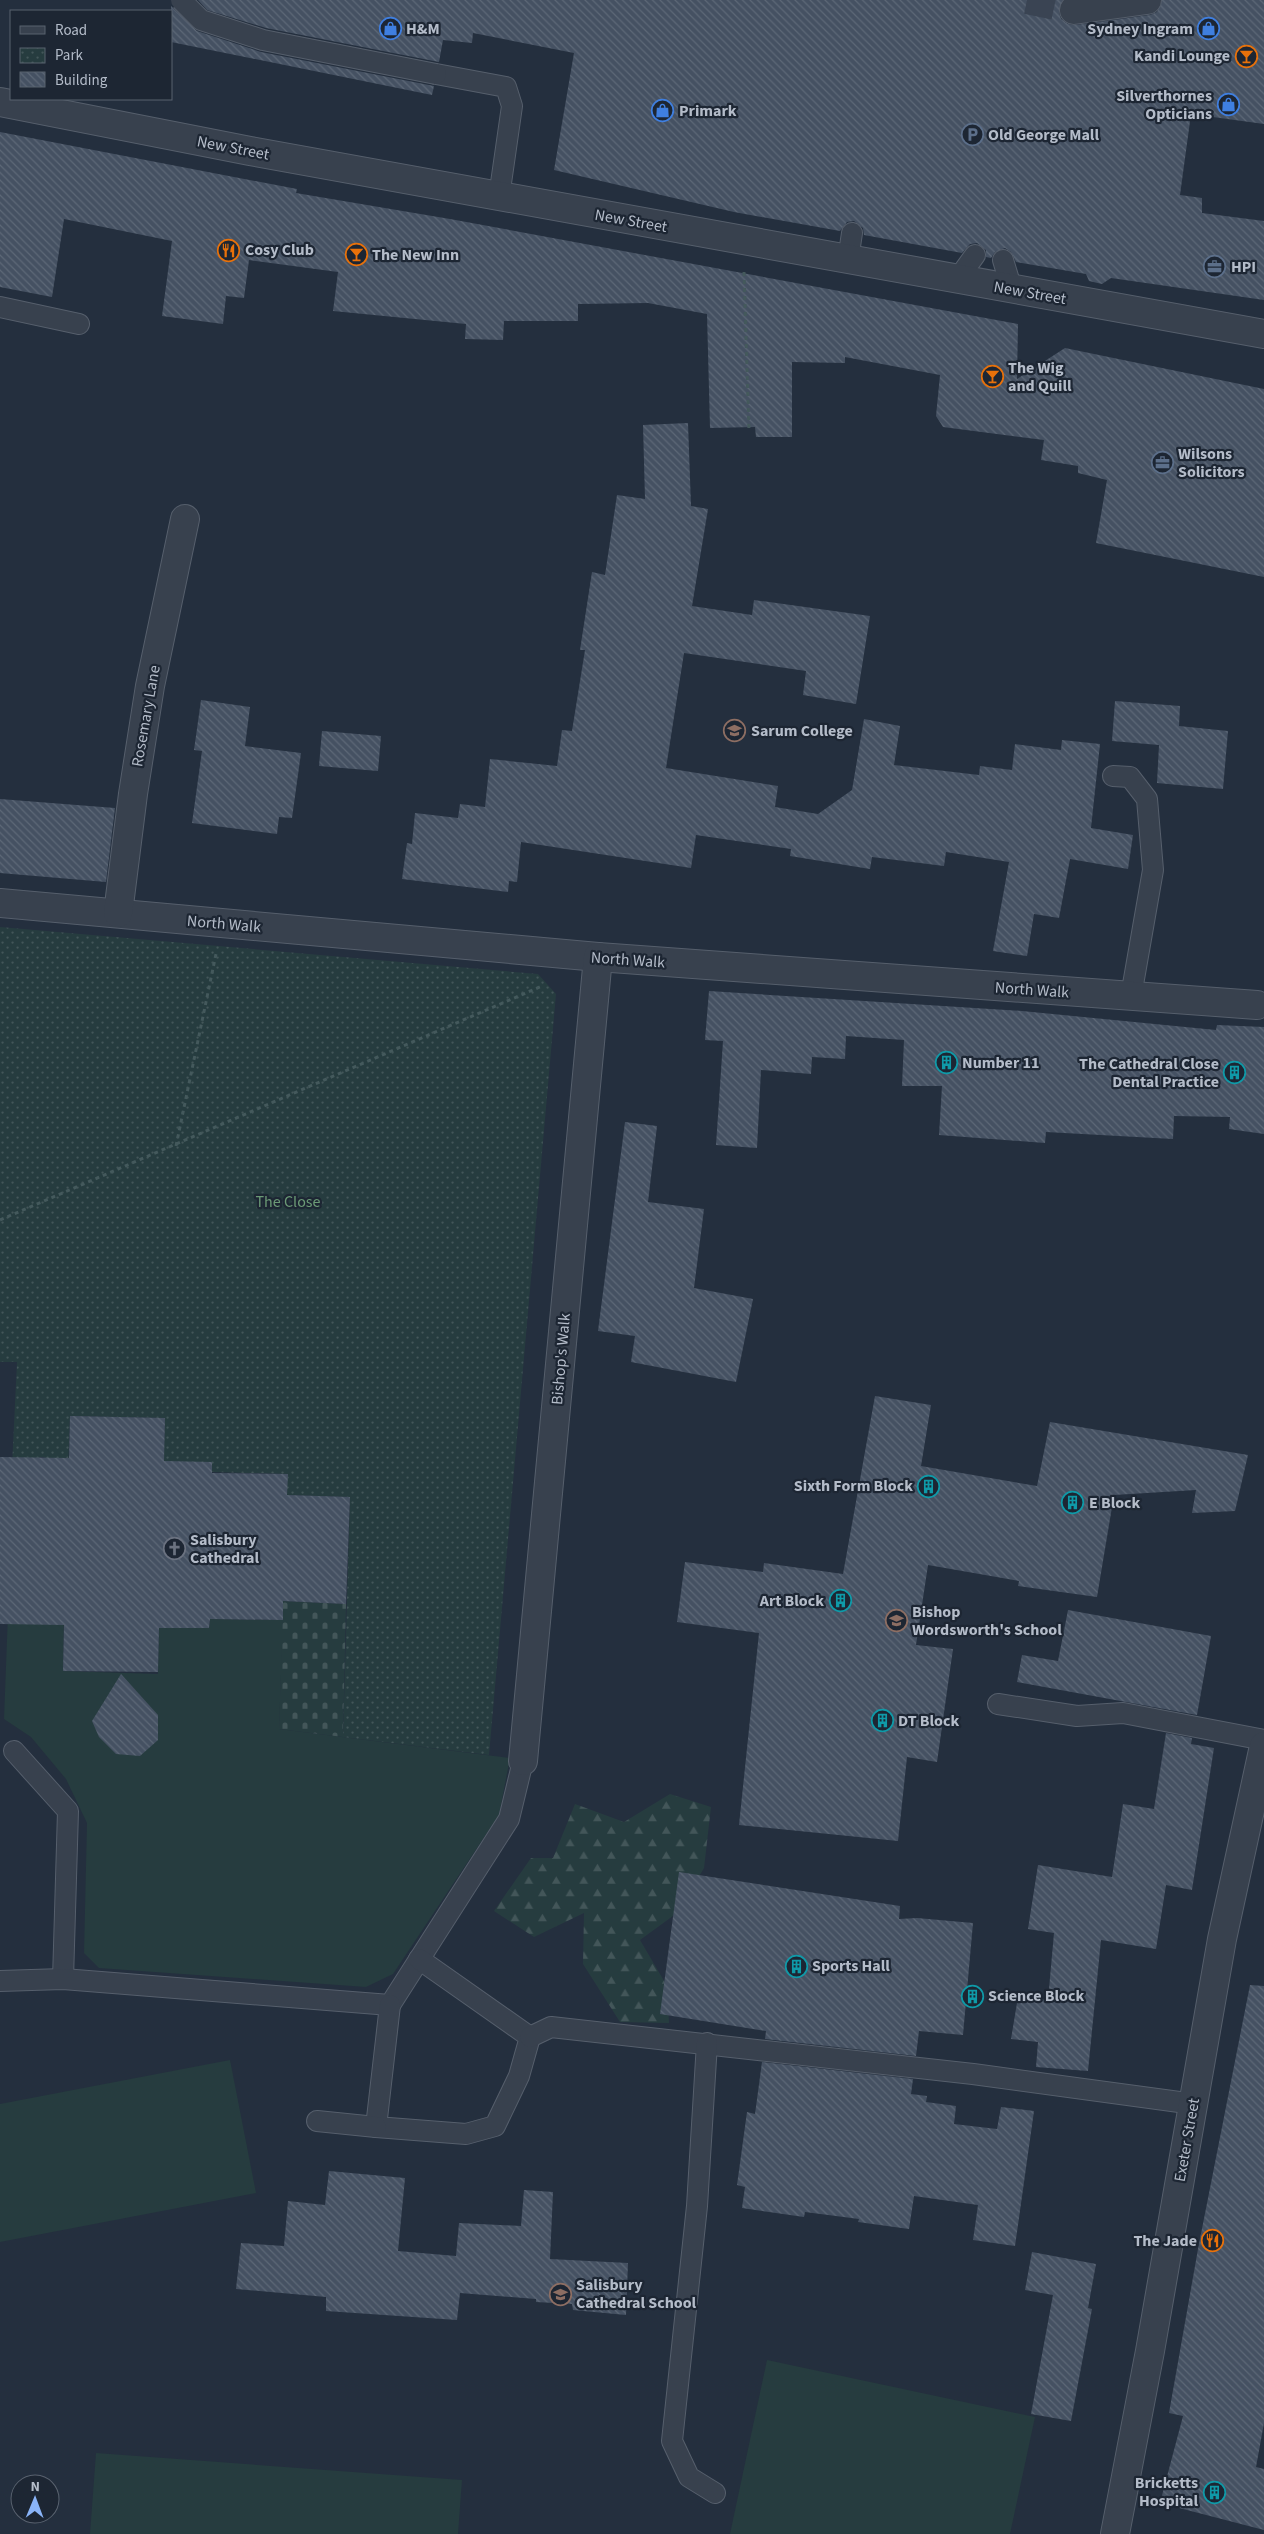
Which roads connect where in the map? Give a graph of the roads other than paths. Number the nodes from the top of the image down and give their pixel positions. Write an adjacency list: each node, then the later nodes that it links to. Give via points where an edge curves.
1 (181, 0): 5 (lane, bridge, via 201,20 263,40 506,87 512,106)
2 (1147, 0): 3 (street)
3 (1074, 10)
4 (0, 102): 5 (street, New Street)
5 (499, 197): 8 (street, New Street)
6 (852, 233): 8 (lane)
7 (975, 255): 10 (lane)
8 (848, 260): 10 (street, New Street)
9 (1003, 260): 11 (lane)
10 (957, 280): 11 (street, New Street)
11 (1012, 290): 14 (street, New Street)
12 (0, 308): 13 (lane)
13 (79, 324)
14 (1264, 334)
15 (184, 519): 18 (street, Rosemary Lane, via 150,686)
16 (1113, 776): 20 (lane, via 1130,777 1147,799 1150,821 1153,870)
17 (0, 903): 18 (street, North Walk)
18 (118, 913): 19 (street, North Walk)
19 (598, 958): 20 (street, North Walk); 26 (street, Bishop's Walk)
20 (1131, 996): 21 (street, North Walk)
21 (1257, 1005)
22 (998, 1704): 23 (lane, via 1077,1716 1124,1713)
23 (1264, 1740)
24 (1264, 1746): 33 (street, Exeter Street, via 1222,1939)
25 (14, 1751): 28 (lane, via 68,1811)
26 (523, 1761): 27 (lane, via 509,1819)
27 (420, 1959): 30 (lane); 31 (lane)
28 (63, 1979): 29 (lane); 30 (lane)
29 (0, 1981)
30 (390, 2005): 35 (lane)
31 (530, 2037): 32 (lane, via 551,2027); 35 (lane, via 519,2076 496,2126 466,2134)
32 (707, 2043): 33 (lane); 36 (lane, via 697,2206 672,2442 689,2477)
33 (1194, 2104): 37 (street, Exeter Street)
34 (317, 2121): 35 (lane)
35 (376, 2127)
36 (715, 2493)
37 (1115, 2534)

